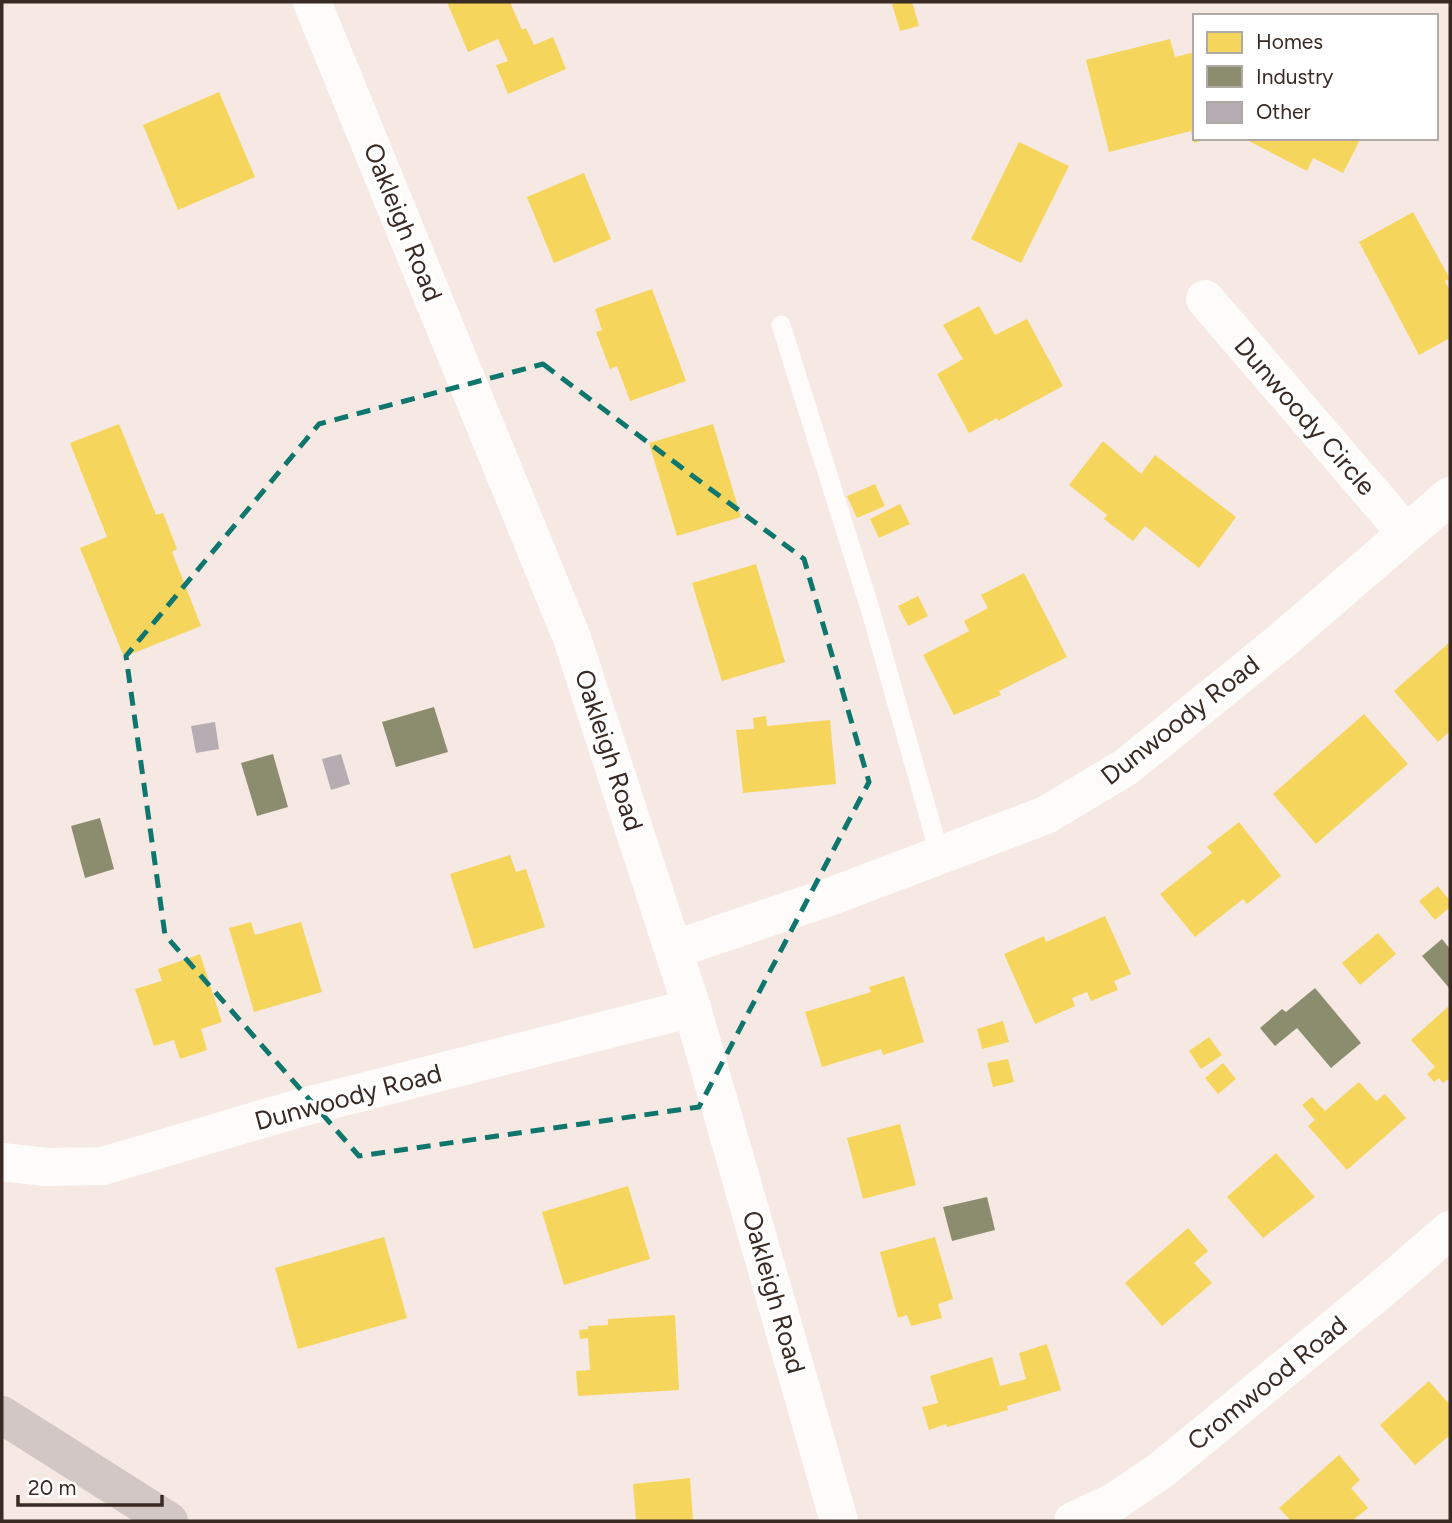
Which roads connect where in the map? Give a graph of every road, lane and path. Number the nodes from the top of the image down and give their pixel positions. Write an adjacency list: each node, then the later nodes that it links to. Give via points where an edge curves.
1 (312, 2): 7 (street, Oakleigh Road, via 572,638)
2 (1205, 299): 5 (street, Dunwoody Circle)
3 (781, 325): 6 (lane, via 871,612)
4 (1450, 496): 5 (street, Dunwoody Road)
5 (1406, 533): 6 (street, Dunwoody Road, via 1126,767 1046,816)
6 (940, 856): 7 (street, Dunwoody Road)
7 (673, 950): 8 (street, Oakleigh Road)
8 (692, 1008): 9 (street, Dunwoody Road, via 296,1110 103,1166); 13 (street, Oakleigh Road)
9 (2, 1162)
10 (1450, 1230): 14 (street, Cromwood Road, via 1160,1471 1114,1502)
11 (2, 1415): 12 (highway)
12 (169, 1521)
13 (839, 1521)
14 (1073, 1521)

